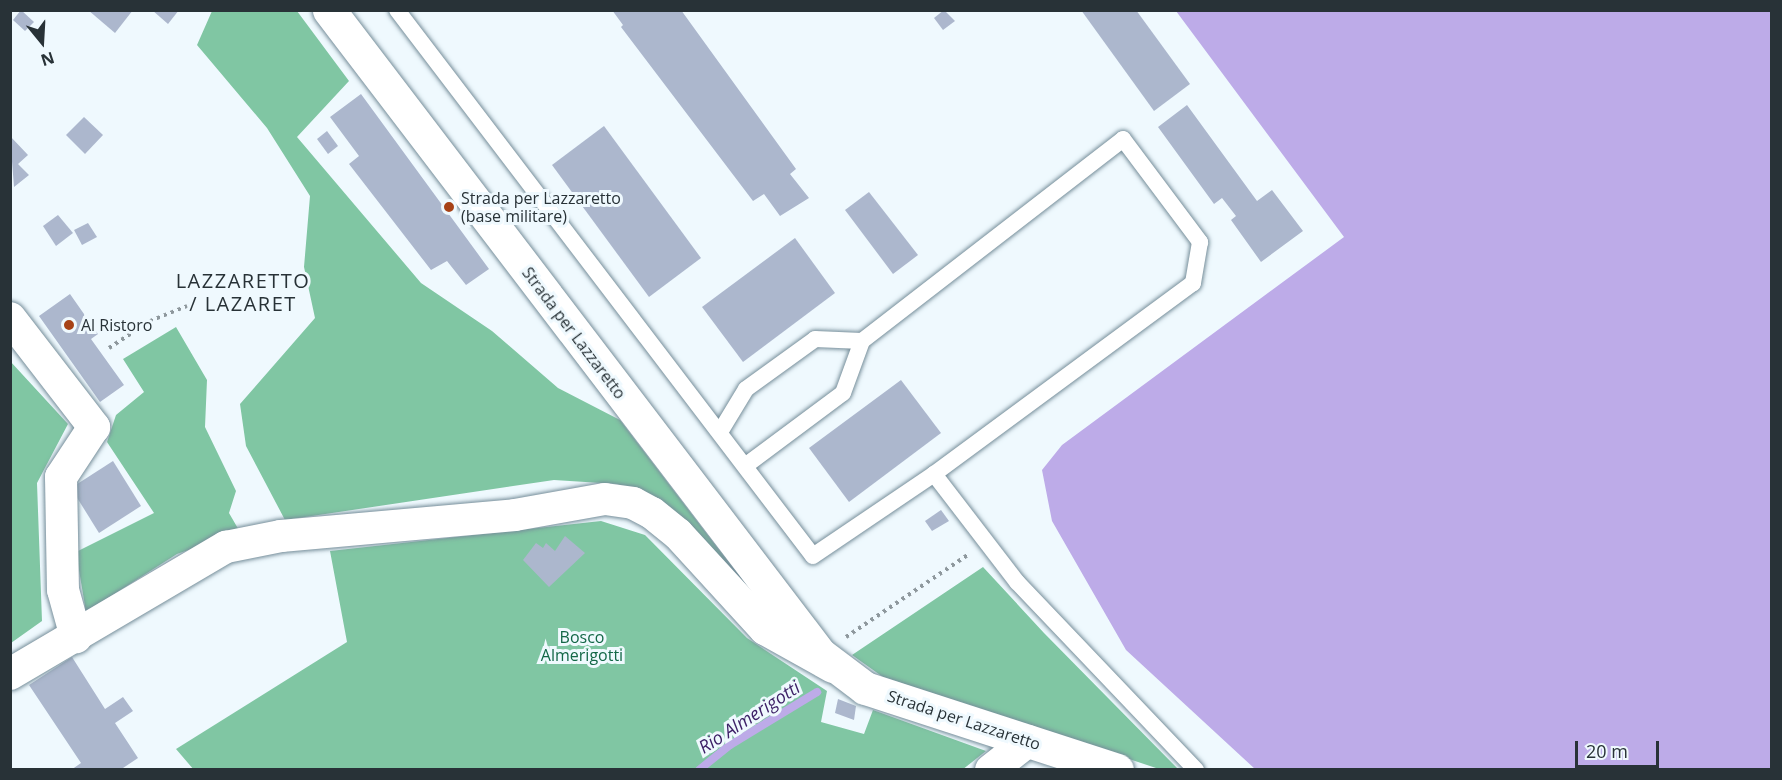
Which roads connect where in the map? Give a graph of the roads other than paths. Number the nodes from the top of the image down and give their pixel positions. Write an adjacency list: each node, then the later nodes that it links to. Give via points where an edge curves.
1 (329, 10): 9 (main road, Strada per Lazzaretto)
2 (397, 10): 5 (lane)
3 (10, 318): 8 (street, via 93,427 61,477 63,590)
4 (862, 341): 5 (lane, via 815,339 746,389); 6 (lane, via 843,393); 7 (lane, via 1123,139 1200,242 1193,283)
5 (720, 432): 6 (lane)
6 (745, 466): 7 (lane, via 813,556)
7 (934, 474): 14 (lane, via 985,544)
8 (76, 637): 9 (street, via 226,547 281,536 515,515 605,499 633,503 652,513 678,534 765,629); 10 (street)
9 (827, 661): 11 (main road, Strada per Lazzaretto, via 865,688)
10 (10, 674)
11 (1028, 741): 12 (street); 13 (main road, Strada per Lazzaretto)
12 (991, 770)
13 (1117, 770)
14 (1196, 770)

